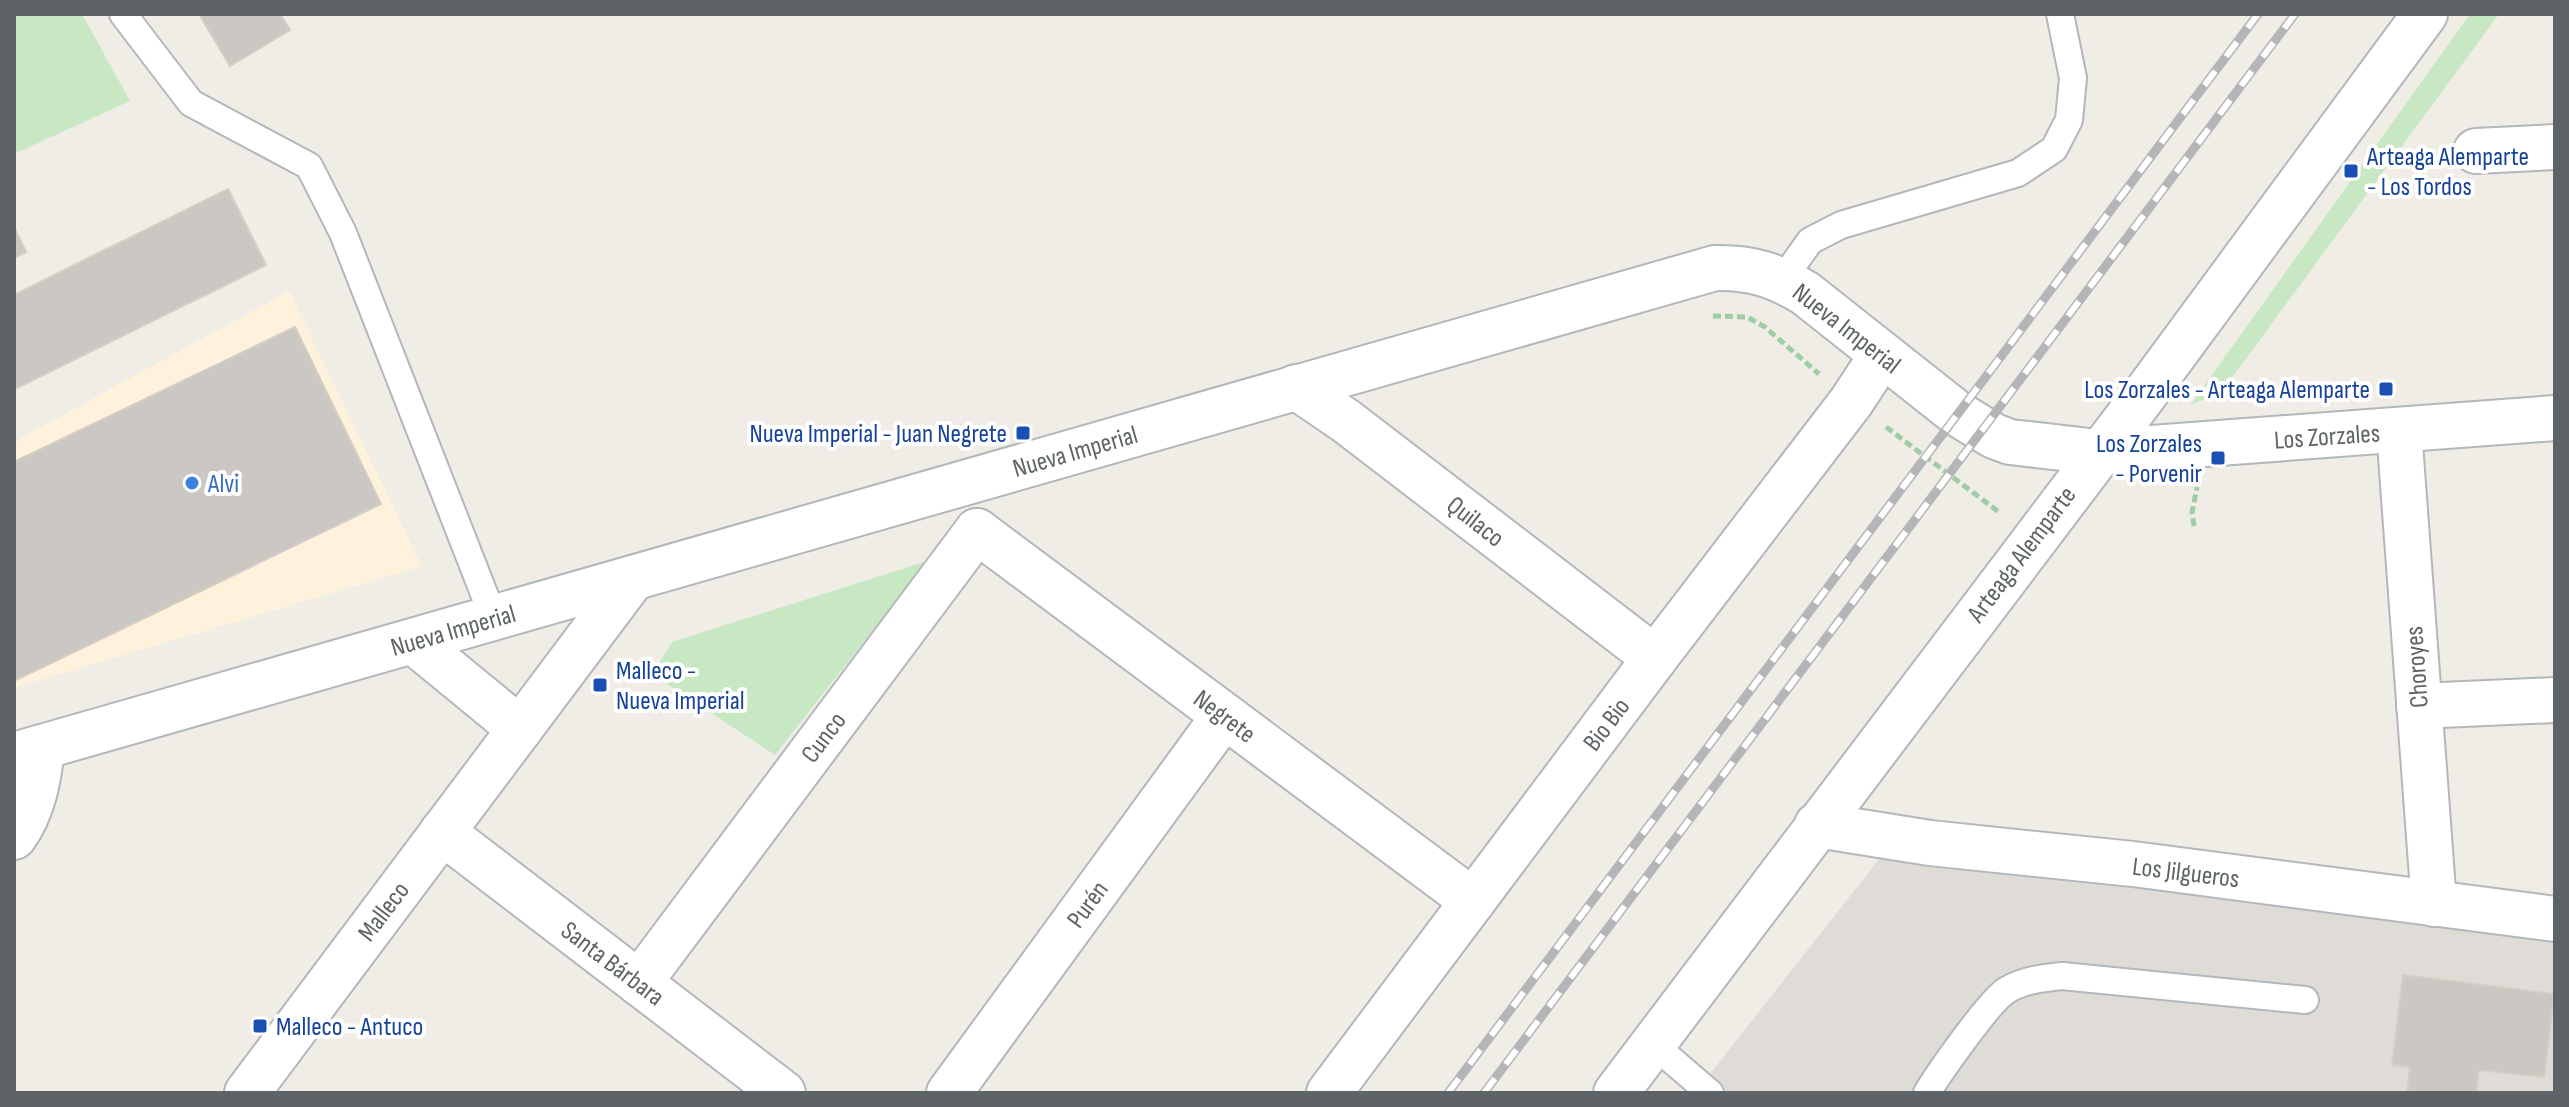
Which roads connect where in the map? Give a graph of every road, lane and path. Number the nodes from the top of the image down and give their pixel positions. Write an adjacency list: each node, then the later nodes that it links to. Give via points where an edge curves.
1 (123, 14): 15 (lane, via 191,103 309,166 343,233)
2 (2060, 14): 6 (lane, via 2073,78 2069,120 2054,149 2018,173 1841,225 1810,241)
3 (2425, 14): 11 (street, Arteaga Alemparte)
4 (2555, 147): 5 (street)
5 (2476, 151)
6 (1783, 279): 7 (street, Nueva Imperial); 8 (street, Nueva Imperial, via 1737,267 1694,272)
7 (1882, 355): 11 (street, Nueva Imperial, via 1994,436); 17 (street, Bio Bio)
8 (1296, 387): 12 (street, Nueva Imperial); 17 (street, Quilaco)
9 (2555, 418): 10 (street, Los Zorzales)
10 (2399, 430): 11 (street, Los Zorzales); 19 (street, Choroyes)
11 (2098, 452): 23 (street, Arteaga Alemparte)
12 (963, 483): 13 (street); 14 (street, Nueva Imperial)
13 (977, 531): 20 (street, Negrete); 29 (street, Cunco)
14 (633, 578): 15 (street, Nueva Imperial); 21 (street, Malleco)
15 (494, 619): 16 (street, Nueva Imperial)
16 (414, 642): 21 (street); 22 (street, Nueva Imperial)
17 (1655, 658): 26 (street, Bio Bio)
18 (2555, 700): 19 (street)
19 (2419, 706): 27 (street, Choroyes)
20 (1224, 716): 26 (street, Negrete); 34 (street, Purén)
21 (520, 729): 24 (street, Malleco)
22 (28, 751): 25 (street, via 39,780)
23 (1817, 825): 27 (street, Los Jilgueros); 31 (street, Arteaga Alemparte)
24 (442, 832): 29 (street, Santa Bárbara); 32 (street, Malleco)
25 (14, 837)
26 (1473, 901): 35 (street, Bio Bio)
27 (2434, 904): 28 (street, Los Jilgueros)
28 (2555, 919)
29 (639, 983): 33 (street, Santa Bárbara)
30 (2305, 1000): 38 (lane, via 2062,976 2031,980 2005,991)
31 (1653, 1044): 36 (street, Arteaga Alemparte); 37 (lane)
32 (257, 1089)
33 (783, 1093)
34 (949, 1093)
35 (1329, 1093)
36 (1616, 1093)
37 (1710, 1093)
38 (1927, 1093)

